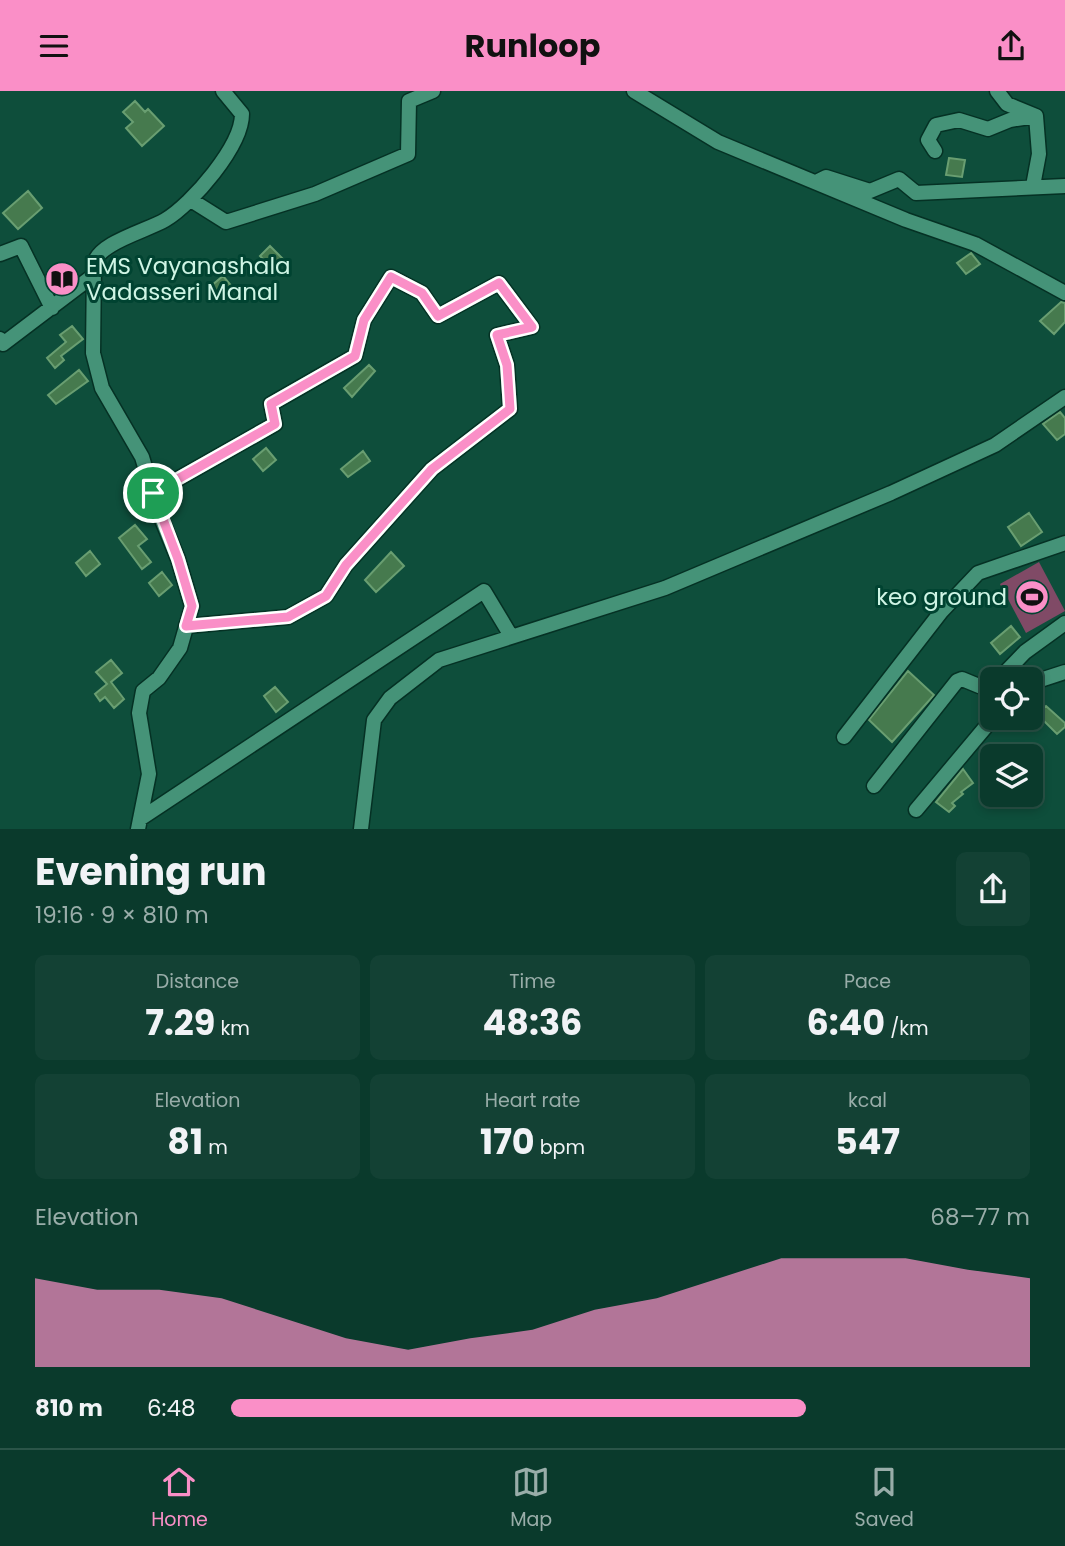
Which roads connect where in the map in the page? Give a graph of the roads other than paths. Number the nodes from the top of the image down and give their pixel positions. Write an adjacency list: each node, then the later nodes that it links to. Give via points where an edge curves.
1 (223, 91): 10 (street, via 238,106 242,124)
2 (433, 91): 10 (street, via 409,101 408,154 315,194 226,222)
3 (634, 91): 7 (street, via 718,142)
4 (997, 91): 5 (street, via 1007,104)
5 (1036, 116): 6 (street, via 988,129 959,120 936,125 928,140); 8 (street, via 1039,154)
6 (935, 152)
7 (816, 182): 8 (street, via 826,177 870,191 899,179 916,193); 13 (street, via 975,244)
8 (1033, 186): 9 (street)
9 (1065, 186)
10 (191, 200): 12 (street, via 166,220 108,246 95,257)
11 (0, 254): 14 (street, via 21,246)
12 (94, 275): 14 (street); 17 (street, via 93,353 102,388 142,457)
13 (1065, 293)
14 (52, 308): 15 (street, via 3,344)
15 (0, 339)
16 (1065, 397): 21 (street, via 995,445 891,493 665,588)
17 (153, 493): 20 (street, via 192,606); 20 (street, via 275,424 271,404 355,356 364,320 391,277 422,293 438,316 499,283 532,327 497,335 507,365 510,409 432,469 346,565 326,596 288,617)
18 (1065, 543): 27 (street, via 978,573 941,612)
19 (1065, 623): 22 (street)
20 (186, 626): 30 (street, via 180,648 159,678 142,691 139,713 149,774)
21 (511, 636): 30 (street, via 484,591); 31 (street, via 439,660 390,698 374,720)
22 (1011, 667)
23 (1065, 672): 24 (street)
24 (1043, 679)
25 (980, 686): 28 (street, via 957,681)
26 (982, 730): 29 (street)
27 (844, 737)
28 (874, 786)
29 (916, 810)
30 (139, 824)
31 (361, 828)

